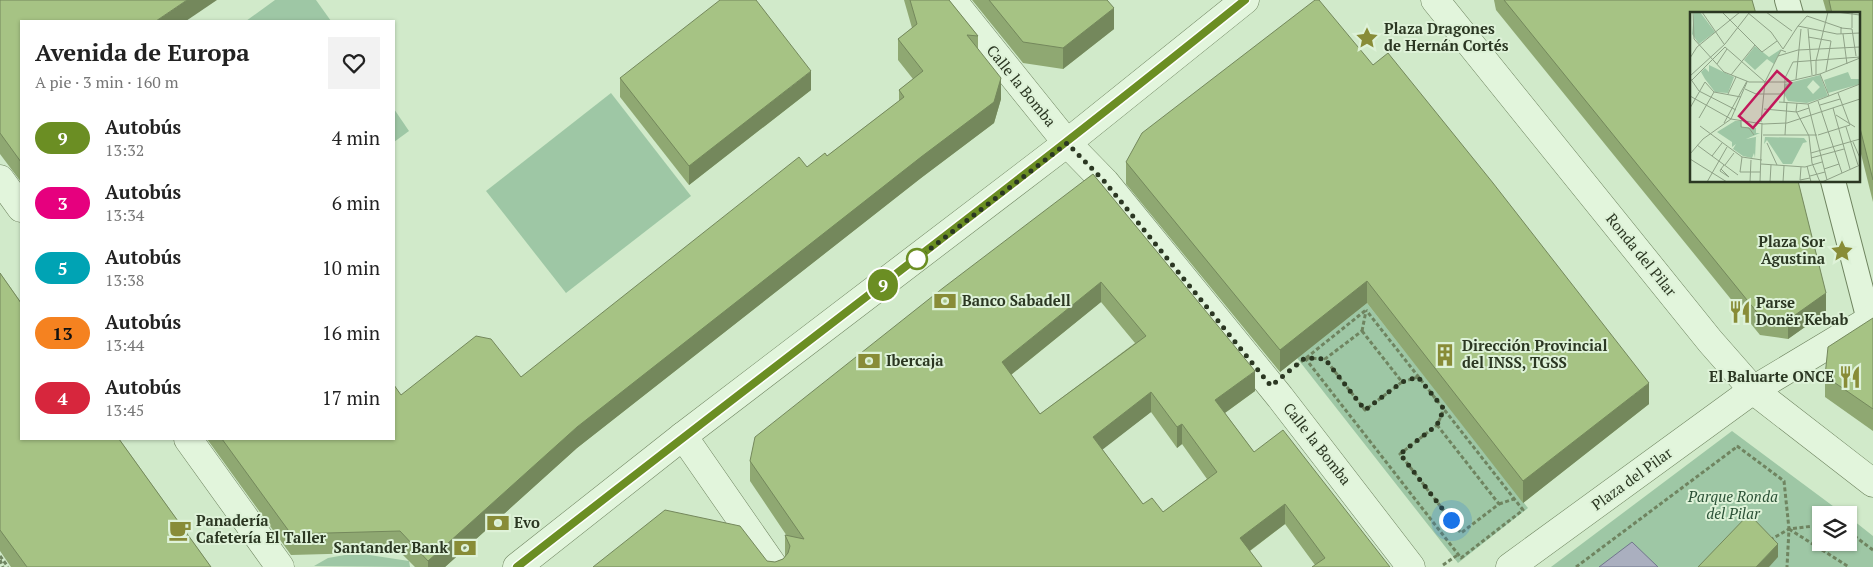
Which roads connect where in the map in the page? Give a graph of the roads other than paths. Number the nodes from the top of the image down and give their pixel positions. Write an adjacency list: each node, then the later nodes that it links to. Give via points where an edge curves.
1 (952, 0): 4 (street, Calle la Bomba)
2 (1245, 0): 4 (street)
3 (1435, 0): 9 (street, Ronda del Pilar)
4 (1067, 143): 10 (street); 16 (street, Calle la Bomba, via 1105,182 1271,386)
5 (0, 179): 7 (street)
6 (1834, 182): 8 (street)
7 (20, 207)
8 (1871, 319): 9 (street, Plaza del Pilar)
9 (1753, 390): 12 (street, Ronda del Pilar); 17 (street, Plaza del Pilar)
10 (683, 436): 14 (street); 15 (street)
11 (189, 440): 13 (street)
12 (1873, 483)
13 (280, 567)
14 (517, 567)
15 (774, 567)
16 (1411, 567)
17 (1510, 567)

